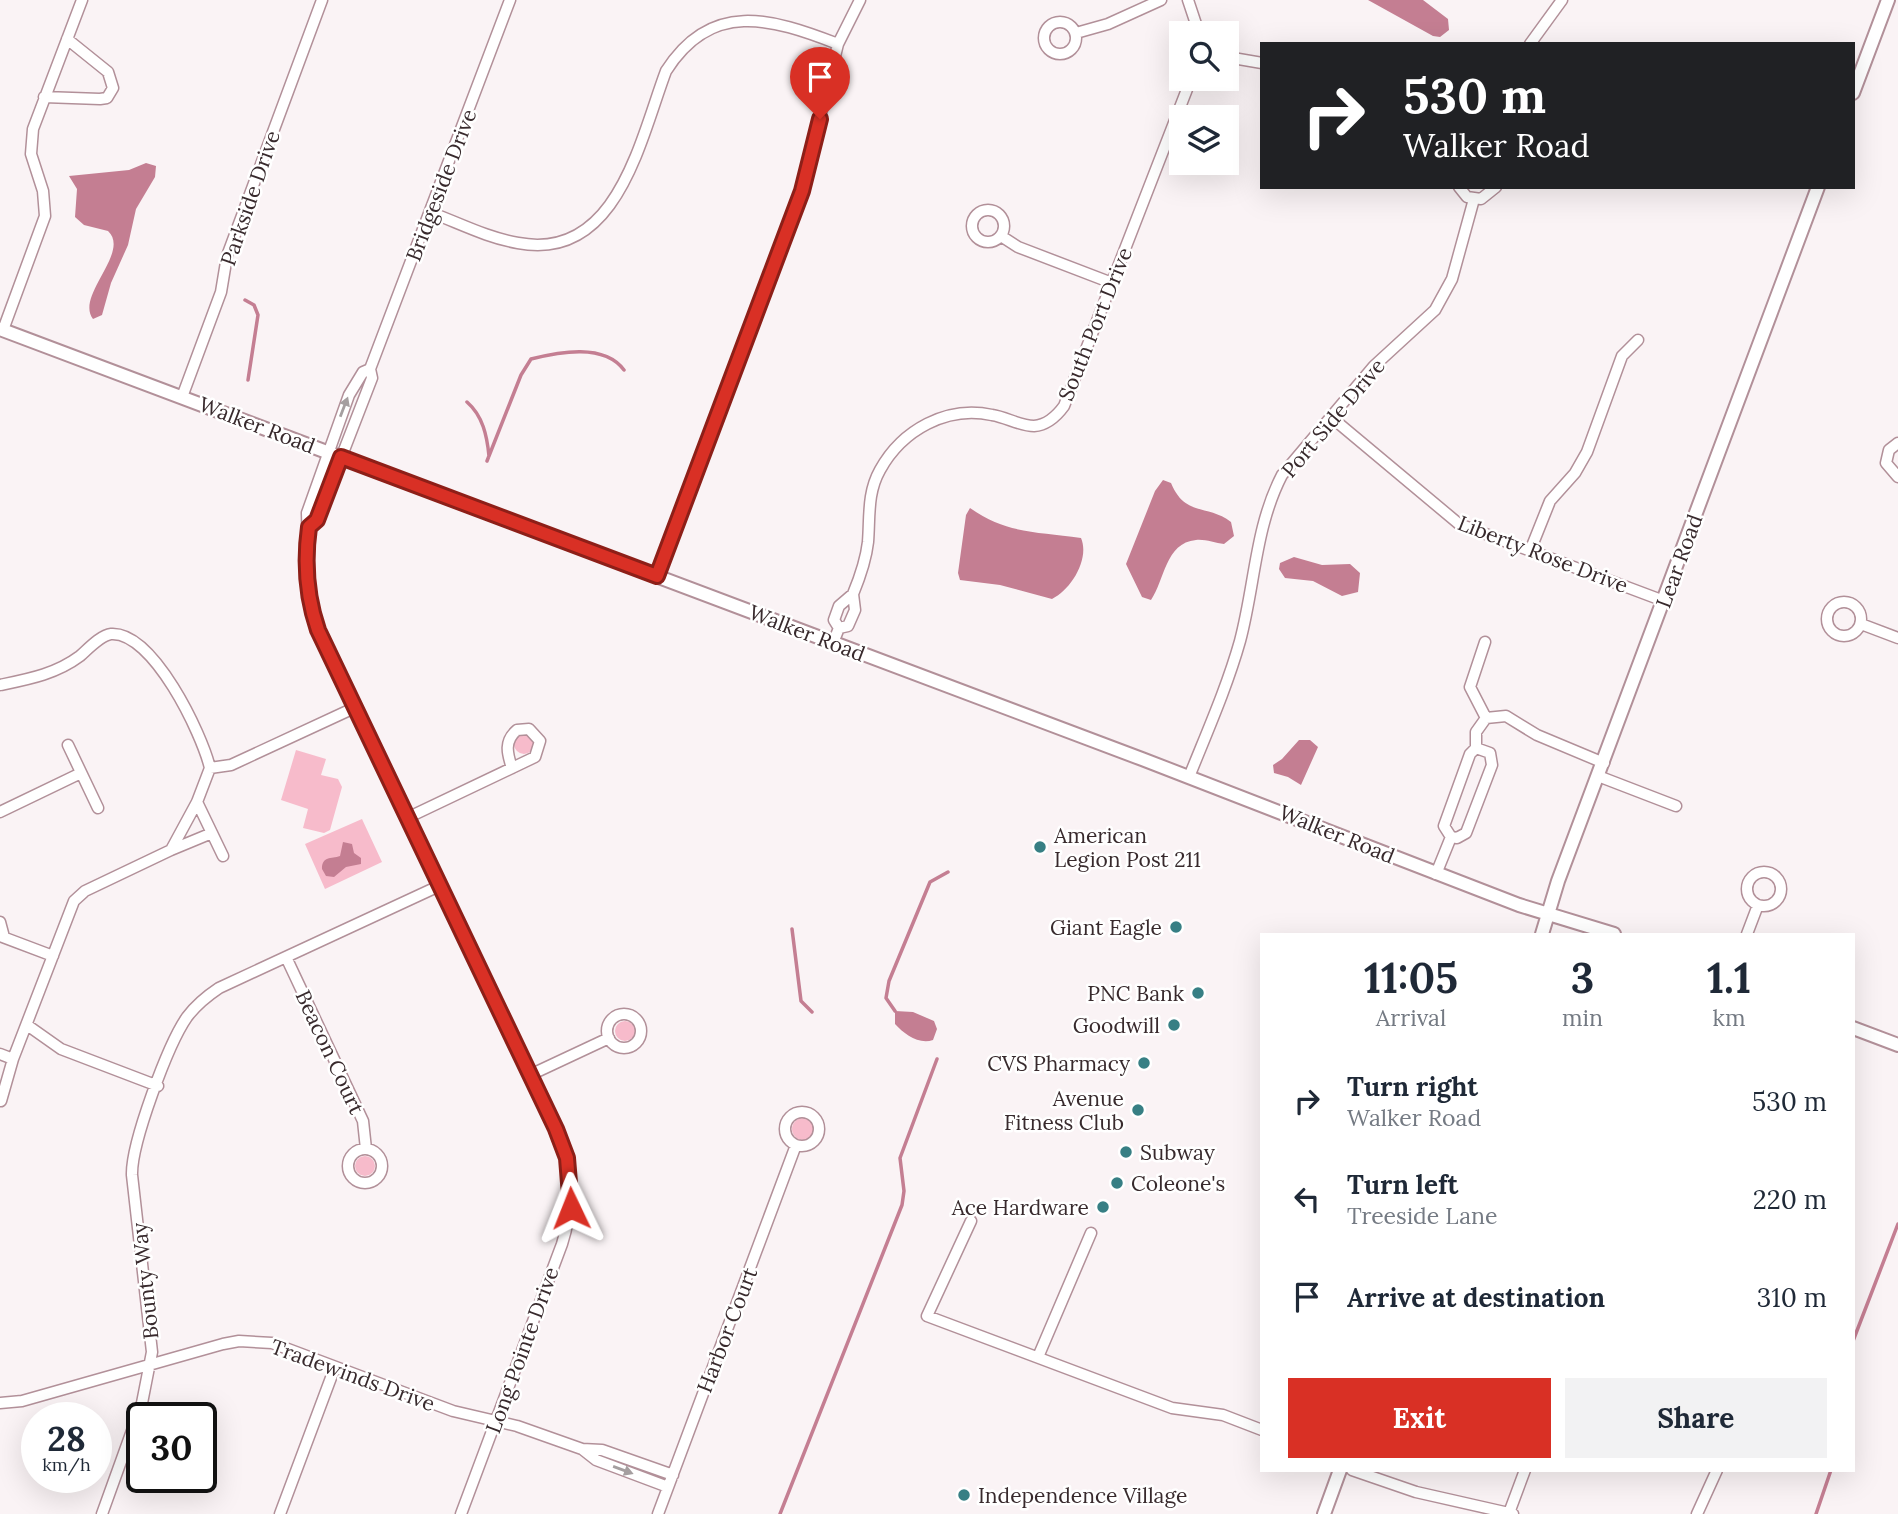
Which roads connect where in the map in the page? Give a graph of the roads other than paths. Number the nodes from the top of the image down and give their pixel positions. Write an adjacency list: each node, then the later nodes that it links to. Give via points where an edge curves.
1 (82, 0): 12 (street)
2 (322, 0): 30 (street, Parkside Drive, via 227,256 221,292)
3 (510, 0): 24 (street, Bridgeside Drive)
4 (860, 0): 14 (street)
5 (1161, 0): 11 (street)
6 (1188, 0): 10 (street)
7 (1546, 0): 9 (street)
8 (1888, 0): 17 (street)
9 (1559, 4): 13 (street)
10 (1195, 21)
11 (1076, 33)
12 (67, 39): 19 (street); 19 (street, via 108,72 113,88 100,99)
13 (1531, 42)
14 (838, 44): 24 (street, via 760,18 720,23 698,34 666,71 616,199 595,224 566,240 518,243); 36 (street, via 802,191)
15 (1239, 59): 16 (street)
16 (1260, 63)
17 (1855, 88)
18 (1186, 91): 26 (street, South Port Drive)
19 (44, 97): 27 (street, via 31,141 44,216)
20 (1462, 189): 23 (street)
21 (1494, 189): 23 (street, via 1487,197)
22 (1817, 189): 38 (street, Lear Road)
23 (1474, 199): 31 (street, Port Side Drive, via 1457,265 1441,301 1374,366)
24 (432, 213): 29 (street, Bridgeside Drive)
25 (1001, 236): 26 (street, via 1018,247)
26 (1112, 283): 37 (street, South Port Drive, via 1067,401 1051,421 1029,426 992,415 956,414 912,433 889,456 871,490 867,551)
27 (2, 329): 30 (street, Walker Road)
28 (1638, 340): 35 (street, via 1622,356 1587,452 1550,500)
29 (370, 369): 33 (street, Bridgeside Drive, via 372,378); 33 (street, Bridgeside Drive, one-way to 29, via 352,387)
30 (182, 397): 33 (street, Walker Road)
31 (1331, 417): 35 (street, Liberty Rose Drive, via 1458,524); 54 (street, Port Side Drive, via 1282,475 1270,501 1241,638)
32 (1898, 443): 34 (street, via 1889,450 1886,463)
33 (335, 455): 36 (street, Walker Road); 45 (street, Long Pointe Drive, via 317,520 309,527 305,564 318,630)
34 (1898, 477)
35 (1530, 551): 38 (street, Liberty Rose Drive)
36 (657, 576): 43 (street, Walker Road)
37 (853, 593): 40 (street, South Port Drive, via 853,616 848,626); 40 (street, South Port Drive, via 839,606 834,620)
38 (1664, 601): 49 (street, Lear Road)
39 (1861, 624): 41 (street)
40 (839, 628): 43 (street, South Port Drive)
41 (1898, 638)
42 (1485, 642): 46 (street, via 1470,687)
43 (833, 643): 54 (street, Walker Road)
44 (0, 685): 50 (street, via 61,668 106,636 122,637 150,656 172,686 202,741)
45 (354, 708): 50 (street, via 231,765); 59 (street, Long Pointe Drive)
46 (1486, 718): 48 (street, via 1476,732); 49 (street, via 1506,716 1537,735)
47 (68, 745): 52 (street)
48 (1476, 748): 61 (street, via 1444,826); 61 (street, via 1490,753 1492,765 1466,833)
49 (1604, 763): 53 (street, Lear Road)
50 (210, 768): 55 (street)
51 (512, 768): 59 (street)
52 (81, 773): 57 (street); 58 (street)
53 (1598, 776): 56 (street); 67 (street, Lear Road)
54 (1189, 777): 64 (street, Walker Road)
55 (197, 802): 60 (street); 62 (street)
56 (1676, 806)
57 (98, 808)
58 (0, 812)
59 (407, 818): 65 (street, Long Pointe Drive)
60 (212, 833): 62 (street); 63 (street)
61 (1451, 837): 64 (street)
62 (171, 850): 73 (street, via 81,894)
63 (223, 856)
64 (1436, 874): 67 (street, Walker Road)
65 (439, 886): 74 (street, Bounty Way); 81 (street, Long Pointe Drive)
66 (1758, 905): 71 (street)
67 (1548, 913): 69 (street, Lear Road); 70 (street, Walker Road)
68 (0, 922): 72 (street)
69 (1542, 933)
70 (1611, 933)
71 (1747, 933)
72 (2, 936): 73 (street)
73 (53, 956): 75 (street)
74 (286, 957): 82 (street, Bounty Way, via 219,988 198,1005 179,1032); 85 (street, Beacon Court, via 363,1121)
75 (27, 1026): 80 (street); 82 (street, via 61,1049)
76 (1855, 1029): 78 (street)
77 (609, 1038): 81 (street)
78 (1898, 1045)
79 (0, 1054): 80 (street)
80 (13, 1059): 83 (street)
81 (530, 1075): 92 (street, Long Pointe Drive, via 567,1158 571,1208)
82 (158, 1086): 89 (street, Bounty Way, via 136,1143 132,1167 153,1339)
83 (1, 1101)
84 (796, 1145): 99 (street, Harbor Court)
85 (366, 1149)
86 (971, 1221): 88 (street, via 927,1316)
87 (1091, 1233): 88 (street)
88 (1038, 1357): 93 (street, via 1172,1408 1223,1415)
89 (150, 1365): 90 (street, Tradewinds Drive, via 223,1344 256,1340); 91 (street, Tradewinds Drive); 102 (street, Bounty Way, via 142,1403)
90 (335, 1367): 92 (street, Tradewinds Drive, via 445,1408); 103 (street)
91 (0, 1403)
92 (496, 1421): 94 (street, Tradewinds Drive); 104 (street, Long Pointe Drive)
93 (1260, 1429)
94 (582, 1449): 99 (street, Tradewinds Drive, via 602,1451); 100 (street, Tradewinds Drive, one-way to 100, via 596,1460)
95 (1339, 1472): 106 (street)
96 (1358, 1472): 101 (street, via 1416,1492)
97 (1524, 1472): 101 (street)
98 (1716, 1472): 107 (street)
99 (673, 1475): 100 (street, Harbor Court)
100 (668, 1487): 105 (street, Harbor Court)
101 (1511, 1513)
102 (102, 1514)
103 (280, 1514)
104 (461, 1514)
105 (658, 1514)
106 (1324, 1514)
107 (1697, 1514)

